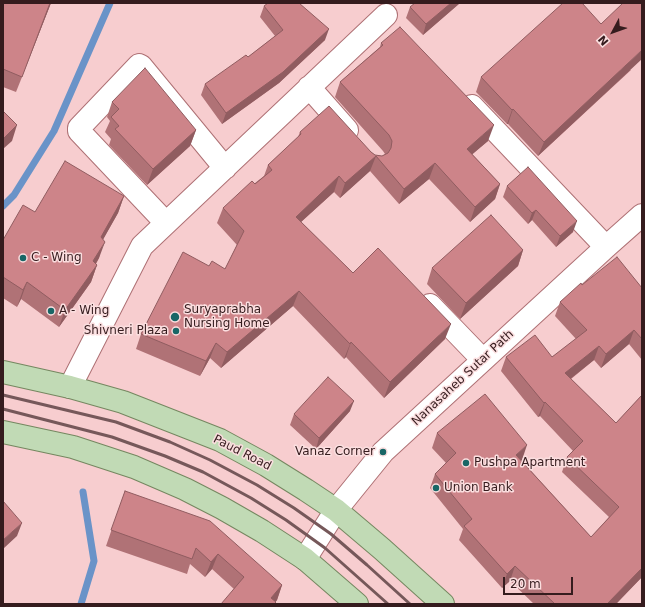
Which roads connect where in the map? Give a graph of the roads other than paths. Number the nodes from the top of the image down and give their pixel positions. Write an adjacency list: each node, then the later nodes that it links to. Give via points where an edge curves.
1 (388, 15): 2 (street)
2 (309, 88): 4 (street); 5 (street)
3 (458, 90): 8 (street)
4 (358, 142)
5 (225, 168): 7 (street); 7 (street, via 139,65 79,128 79,131)
6 (642, 215): 8 (street, Nanasaheb Sutar Path)
7 (166, 223): 12 (street, via 142,246)
8 (606, 247): 10 (street, Nanasaheb Sutar Path)
9 (414, 289): 10 (street)
10 (483, 360): 14 (street, Nanasaheb Sutar Path, via 383,452)
11 (3, 372): 12 (main road, Paud Road)
12 (70, 387): 14 (main road, Paud Road, via 123,402 220,440 266,465)
13 (6, 436): 15 (main road, via 73,447 134,467 222,508)
14 (336, 510): 15 (street, Nanasaheb Sutar Path); 17 (main road, Paud Road)
15 (305, 559): 16 (main road)
16 (357, 604)
17 (443, 604)

